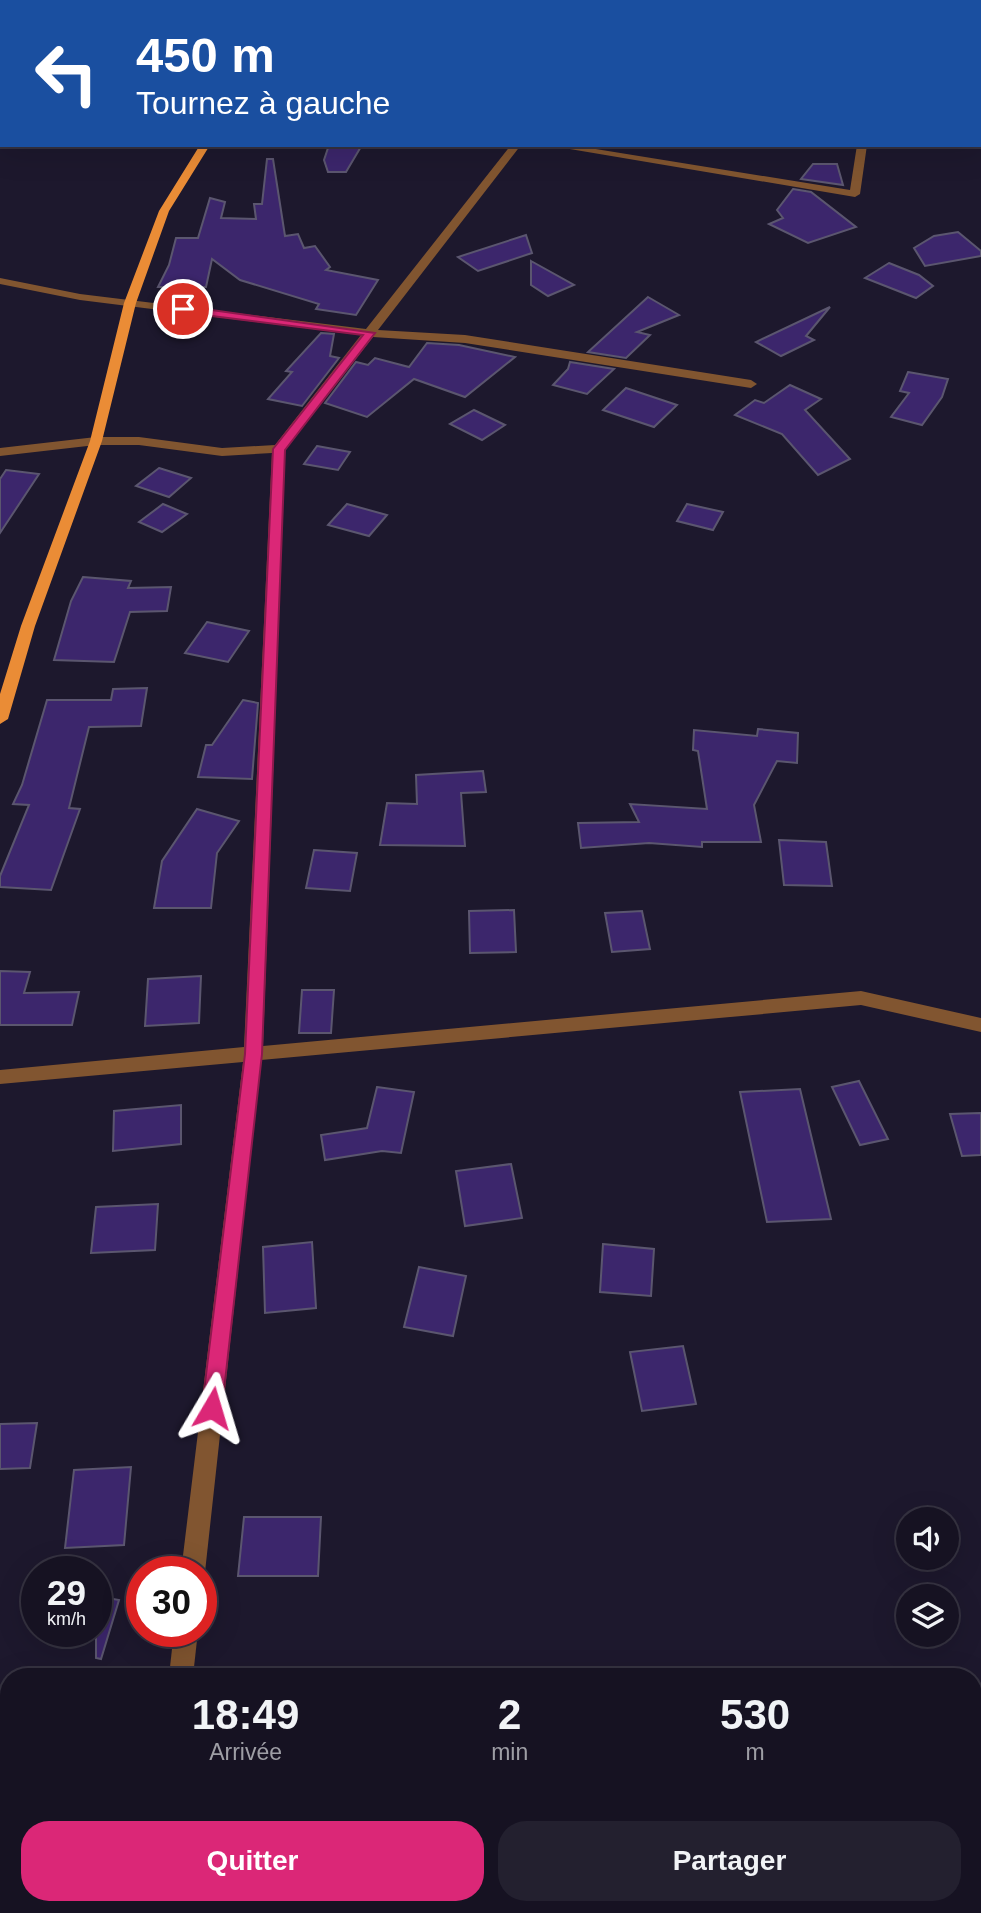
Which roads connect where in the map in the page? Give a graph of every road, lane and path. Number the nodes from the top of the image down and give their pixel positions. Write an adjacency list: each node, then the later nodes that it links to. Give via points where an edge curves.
1 (204, 147): 6 (main road, via 164,211)
2 (514, 147): 7 (street)
3 (563, 147): 4 (street, via 855,194)
4 (862, 147)
5 (0, 281): 6 (street)
6 (130, 303): 7 (street); 9 (main road)
7 (370, 333): 8 (street, via 465,339); 10 (street)
8 (751, 384)
9 (96, 441): 10 (street, via 139,441 222,452); 11 (street); 12 (main road, via 28,625)
10 (279, 449): 14 (street)
11 (0, 452)
12 (0, 719)
13 (981, 1025): 14 (street, via 861,998)
14 (253, 1054): 15 (street); 16 (street)
15 (0, 1077)
16 (195, 1556)
17 (184, 1647): 18 (street)
18 (182, 1668)

